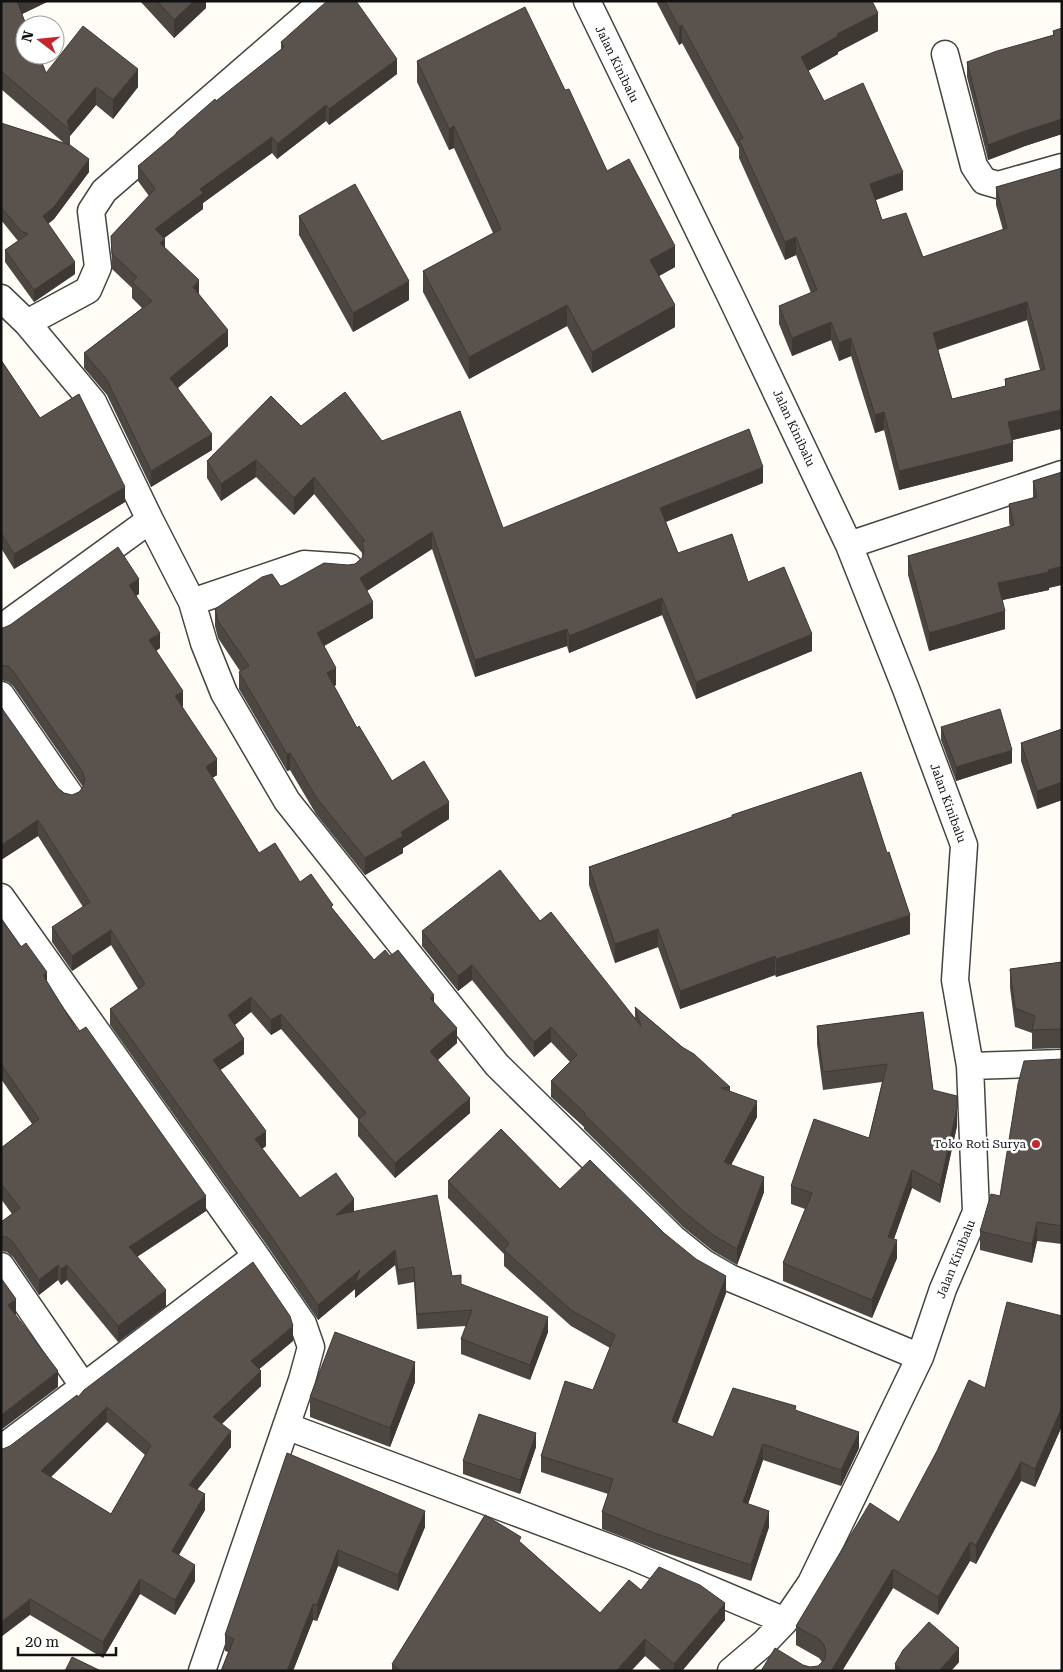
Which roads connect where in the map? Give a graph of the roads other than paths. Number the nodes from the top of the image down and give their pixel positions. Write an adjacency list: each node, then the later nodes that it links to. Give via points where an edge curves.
1 (323, 1): 6 (street, via 104,191 91,211 98,268 88,290)
2 (587, 1): 9 (street, Jalan Kinibalu)
3 (946, 54): 4 (street, via 974,166 984,181 998,185)
4 (1062, 167)
5 (1, 298): 6 (street)
6 (27, 323): 8 (street, via 93,402)
7 (1062, 474): 9 (street)
8 (150, 520): 11 (street); 12 (street)
9 (850, 545): 17 (street, Jalan Kinibalu, via 964,845 955,980)
10 (349, 567): 11 (street, via 304,564)
11 (192, 602): 20 (street, via 224,693 287,801 497,1065 673,1238 704,1263 730,1278)
12 (1, 628)
13 (6, 711): 14 (street)
14 (70, 795)
15 (1, 897): 18 (street)
16 (1062, 1063): 17 (street)
17 (970, 1066): 20 (street, Jalan Kinibalu, via 976,1212 943,1289)
18 (256, 1256): 21 (street); 22 (street, via 303,1324 311,1347)
19 (1, 1266): 21 (street)
20 (920, 1357): 24 (street, Jalan Kinibalu, via 811,1583)
21 (84, 1387): 23 (street)
22 (286, 1426): 24 (street, via 629,1555); 27 (street)
23 (1, 1449)
24 (784, 1620): 25 (street, Jalan Kinibalu)
25 (764, 1643): 26 (street); 28 (street, Jalan Kinibalu)
26 (787, 1657)
27 (202, 1671)
28 (731, 1671)

